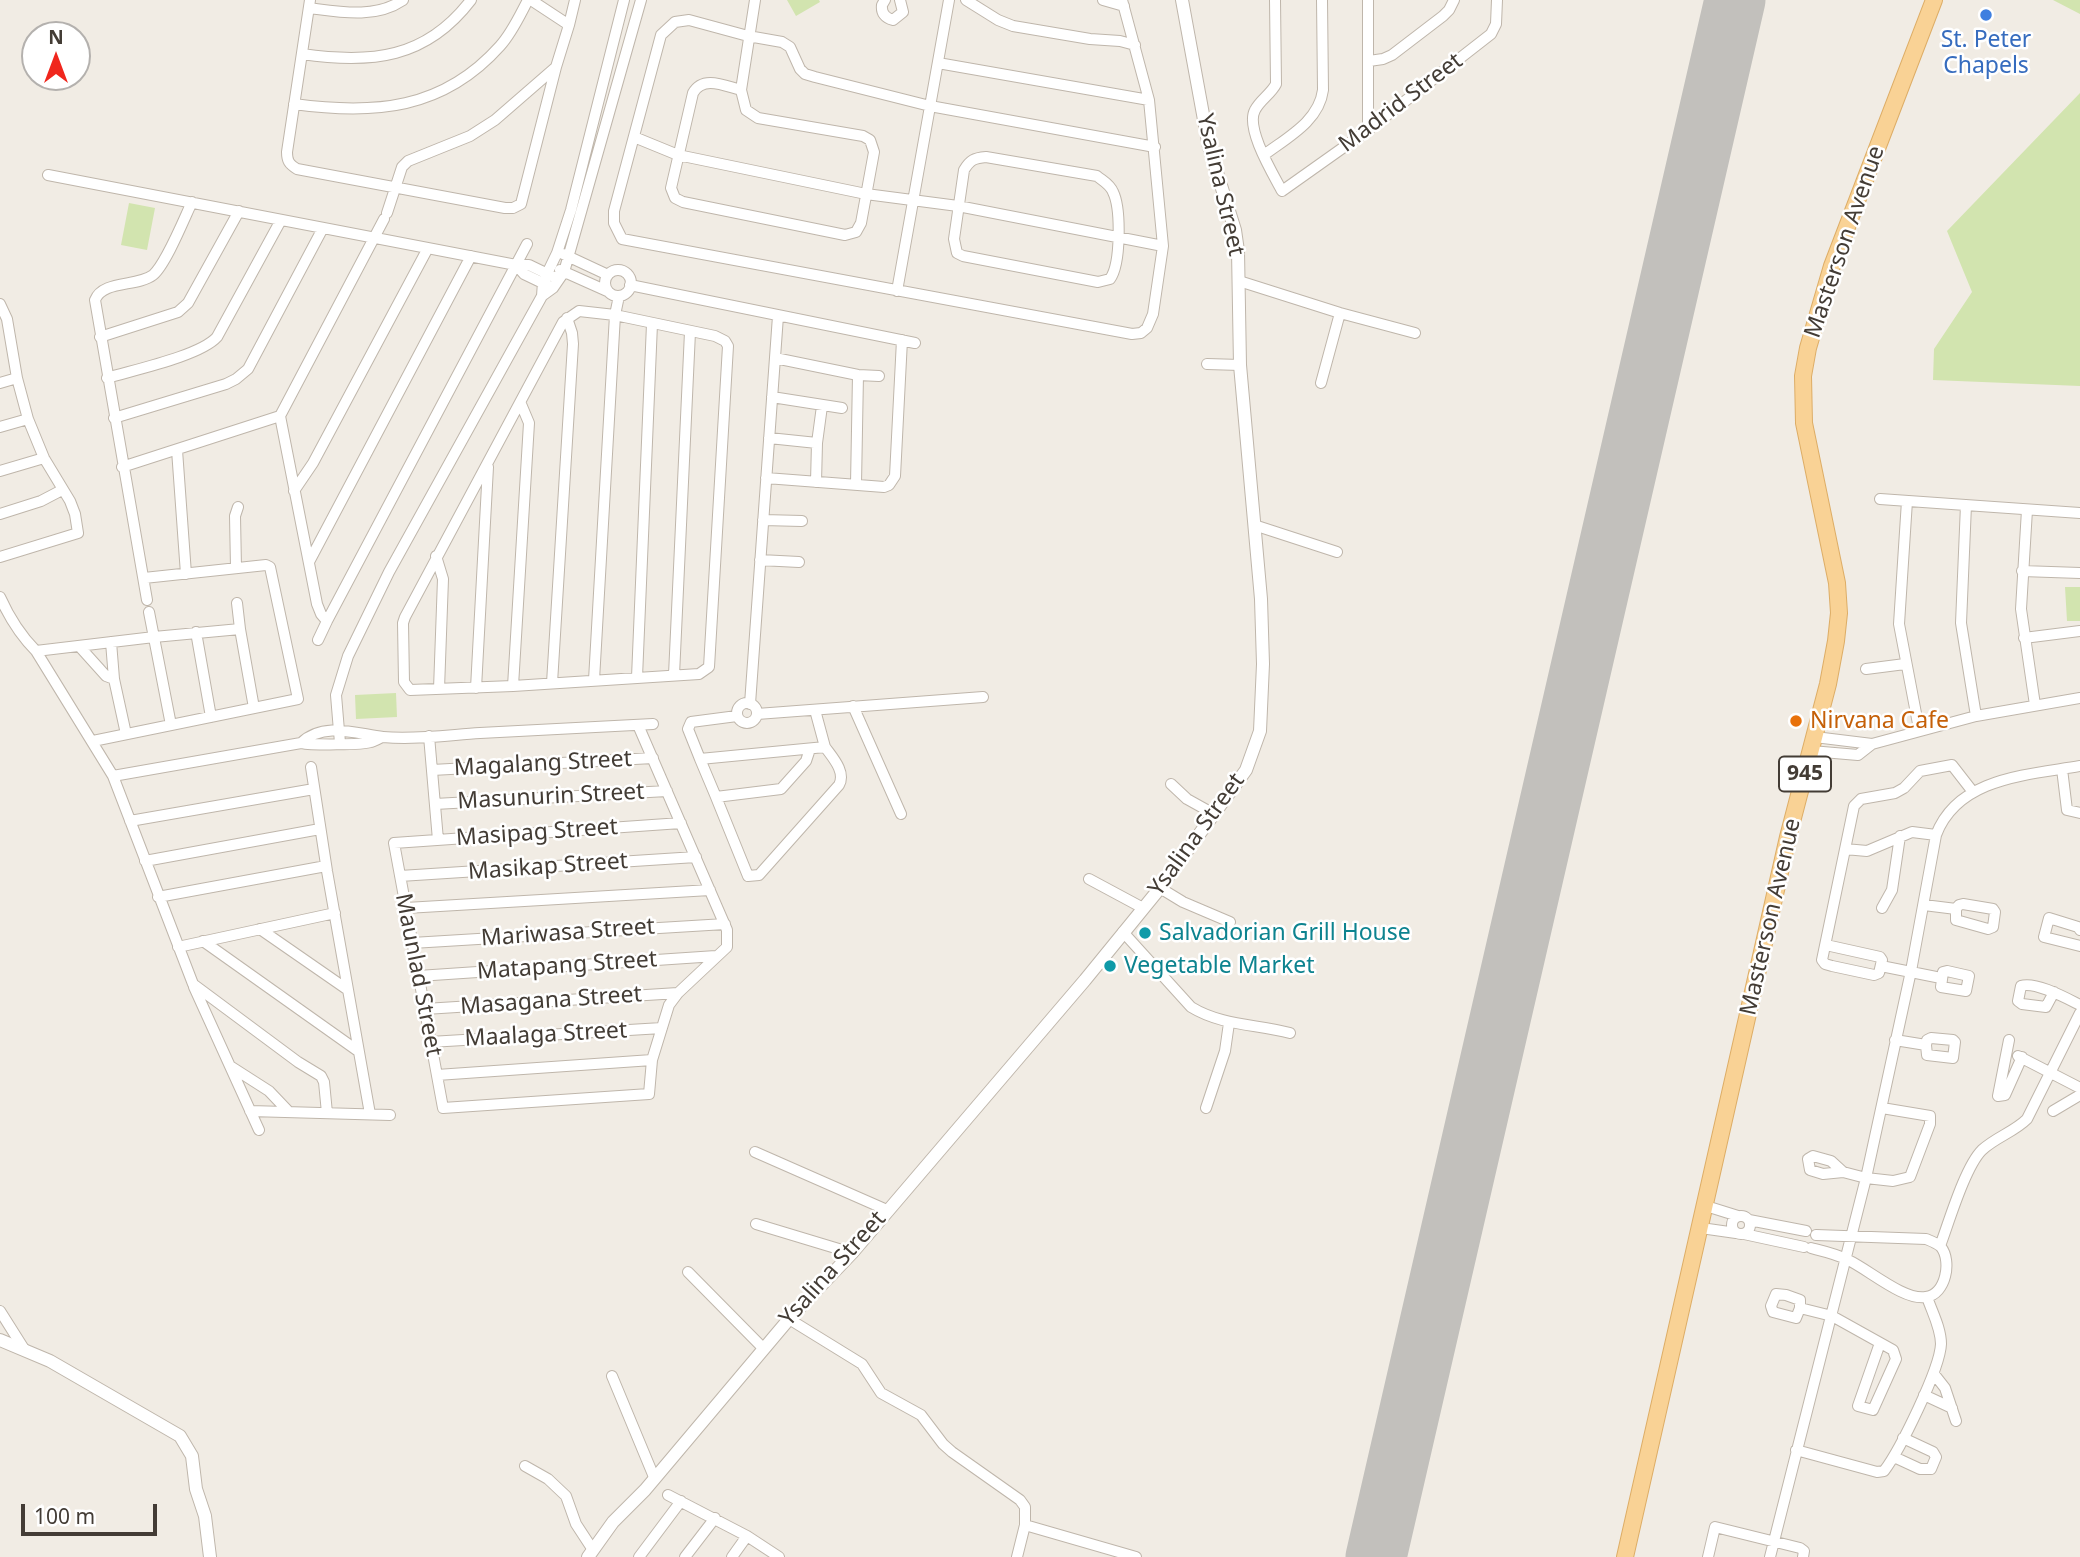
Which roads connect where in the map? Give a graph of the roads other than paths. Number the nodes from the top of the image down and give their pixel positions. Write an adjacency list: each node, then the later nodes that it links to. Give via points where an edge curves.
1 (403, 0): 21 (street, via 362,13)
2 (471, 0): 25 (street, via 436,34 410,49 373,59)
3 (529, 0): 22 (street); 31 (street, via 501,45 470,73 440,91 412,103 368,109)
4 (575, 0): 22 (street)
5 (624, 0): 52 (street)
6 (641, 0): 54 (street)
7 (755, 0): 23 (street)
8 (884, 0): 9 (street, via 882,13 893,20 903,12)
9 (900, 0)
10 (949, 0): 27 (street)
11 (967, 0): 24 (street, via 1013,26)
12 (1103, 0): 20 (street)
13 (1182, 0): 58 (street, Ysalina Street, via 1209,147 1237,239)
14 (1275, 0): 37 (street, via 1276,84 1252,119)
15 (1322, 0): 37 (street, via 1321,104 1306,123)
16 (1454, 0): 26 (street, via 1443,16 1392,55)
17 (1497, 0): 33 (street, Madrid Street, via 1491,34)
18 (1934, 0): 169 (main road, Masterson Avenue / 945, via 1832,267 1803,376 1804,422 1839,613)
19 (1371, 1): 26 (street)
20 (1124, 3): 24 (street)
21 (310, 4): 25 (street)
22 (569, 25): 28 (street)
23 (748, 36): 29 (street); 32 (street, via 790,47 805,74); 34 (street, via 688,20 665,29)
24 (1135, 45): 30 (street)
25 (302, 54): 31 (street)
26 (1369, 61): 33 (street)
27 (938, 62): 30 (street); 32 (street)
28 (556, 67): 39 (street, via 470,136 408,161); 39 (street, via 519,207)
29 (741, 90): 36 (street, via 708,82 696,87); 40 (street, via 746,110 758,118 870,139 874,152)
30 (1149, 100): 35 (street)
31 (294, 104): 39 (street, via 287,152 290,165)
32 (930, 106): 35 (street); 41 (street)
33 (1368, 130): 37 (street, Madrid Street, via 1282,191)
34 (634, 137): 36 (street); 61 (street, via 614,211 622,239)
35 (1155, 147): 50 (street)
36 (678, 155): 40 (street); 40 (street, via 671,188 683,202 845,235 856,232)
37 (1264, 155)
38 (48, 175): 42 (street)
39 (396, 188): 48 (street)
40 (866, 194): 41 (street)
41 (912, 201): 43 (street); 61 (street)
42 (192, 202): 44 (street); 71 (street, via 152,275 107,288 96,296)
43 (958, 206): 47 (street); 47 (street, via 964,170 975,158 1097,176 1113,190); 47 (street, via 955,248 957,253 977,259 1105,282 1114,274)
44 (239, 211): 45 (street); 71 (street, via 178,312)
45 (281, 220): 46 (street); 80 (street, via 211,343)
46 (323, 228): 48 (street); 88 (street, via 242,374 226,384)
47 (1118, 236): 50 (street)
48 (374, 238): 51 (street); 87 (street)
49 (527, 244): 55 (street)
50 (1163, 246): 61 (street, via 1153,313 1141,333)
51 (428, 248): 53 (street); 102 (street)
52 (557, 253): 54 (street); 57 (street)
53 (471, 256): 55 (street); 117 (street)
54 (570, 257): 56 (street); 57 (street)
55 (516, 265): 57 (street, via 524,274); 126 (street)
56 (608, 275): 59 (street, via 623,272); 60 (street)
57 (553, 277): 60 (street, via 570,276); 161 (street, via 389,572 348,656 336,695)
58 (1239, 281): 64 (street); 76 (street, Ysalina Street)
59 (630, 285): 62 (street); 66 (street)
60 (607, 290): 62 (street)
61 (897, 290)
62 (619, 296): 65 (street)
63 (0, 304): 79 (street)
64 (1340, 313): 70 (street); 82 (street)
65 (615, 316): 67 (street, via 579,311); 68 (street); 141 (street)
66 (778, 316): 72 (street); 74 (street)
67 (567, 318): 84 (street); 142 (street, via 573,344)
68 (652, 324): 69 (street); 139 (street)
69 (690, 332): 138 (street); 138 (street, via 725,341 728,355 709,667 699,674)
70 (1415, 333)
71 (100, 337): 80 (street)
72 (902, 340): 73 (street); 100 (street, via 895,476 889,485)
73 (915, 343)
74 (775, 358): 77 (street); 83 (street)
75 (1207, 364): 76 (street)
76 (1240, 365): 112 (street, Ysalina Street)
77 (858, 375): 78 (street); 100 (street)
78 (879, 376)
79 (17, 378): 81 (street); 89 (street)
80 (107, 378): 88 (street)
81 (0, 383)
82 (1321, 383)
83 (772, 397): 85 (street); 91 (street)
84 (521, 404): 95 (street); 143 (street, via 529,423)
85 (822, 406): 86 (street); 92 (street)
86 (842, 408)
87 (280, 416): 93 (street); 102 (street)
88 (114, 418): 96 (street)
89 (29, 419): 90 (street); 94 (street)
90 (0, 427)
91 (769, 438): 92 (street); 98 (street)
92 (817, 443): 99 (street)
93 (177, 450): 96 (street); 122 (street)
94 (44, 458): 97 (street); 101 (street)
95 (489, 464): 114 (street); 144 (street)
96 (122, 467): 123 (street)
97 (0, 471)
98 (766, 478): 99 (street); 110 (street)
99 (816, 482): 100 (street)
100 (856, 484)
101 (62, 490): 108 (street); 115 (street, via 75,514 78,533)
102 (294, 491): 117 (street)
103 (1880, 499): 104 (street)
104 (1908, 501): 105 (street); 136 (street, via 1899,612)
105 (1966, 505): 107 (street); 155 (street, via 1961,623)
106 (238, 507): 119 (street)
107 (2027, 509): 109 (street); 120 (street)
108 (0, 513)
109 (2080, 513)
110 (763, 520): 111 (street); 116 (street)
111 (803, 521)
112 (1254, 526): 113 (street); 191 (street, Ysalina Street, via 1263,664 1260,731 1246,770)
113 (1337, 552)
114 (436, 556): 145 (street, via 443,579); 145 (street, via 403,620 403,664 406,688)
115 (0, 557)
116 (760, 560): 118 (street); 148 (street)
117 (309, 562): 126 (street, via 317,604)
118 (799, 562)
119 (236, 568): 122 (street); 151 (street, via 266,565 272,569 298,699)
120 (2022, 571): 121 (street); 131 (street)
121 (2080, 573)
122 (186, 574): 123 (street)
123 (144, 578): 130 (street)
124 (0, 597): 135 (street)
125 (237, 603): 127 (street)
126 (327, 621): 132 (street)
127 (240, 629): 129 (street); 151 (street)
128 (2080, 631): 131 (street)
129 (196, 632): 130 (street); 156 (street)
130 (154, 637): 133 (street); 158 (street)
131 (2024, 638): 149 (street)
132 (318, 640)
133 (111, 642): 134 (street); 140 (street)
134 (79, 646): 135 (street); 140 (street, via 100,671)
135 (36, 651): 166 (street)
136 (1905, 664): 137 (street); 160 (street)
137 (1866, 669)
138 (674, 675): 139 (street)
139 (637, 677): 141 (street)
140 (114, 679): 162 (street)
141 (594, 680): 142 (street)
142 (552, 683): 143 (street)
143 (513, 686): 144 (street)
144 (476, 688): 145 (street)
145 (439, 689)
146 (983, 697): 150 (street)
147 (2080, 698): 149 (street)
148 (750, 704): 153 (street); 154 (street, via 740,706)
149 (2035, 705): 155 (street)
150 (853, 706): 152 (street); 190 (street)
151 (254, 708): 156 (street)
152 (815, 710): 153 (street); 171 (street)
153 (757, 714): 154 (street, via 748,724)
154 (737, 716): 175 (street, via 691,722 688,729)
155 (1976, 716): 160 (street)
156 (211, 717): 158 (street)
157 (653, 724): 159 (street)
158 (172, 725): 162 (street)
159 (638, 725): 163 (street); 174 (street)
160 (1919, 729): 170 (street)
161 (338, 730): 164 (street); 167 (street, via 309,735); 168 (street)
162 (126, 734): 166 (street)
163 (429, 736): 164 (street); 179 (street)
164 (382, 737): 168 (street, via 361,744)
165 (1843, 740): 169 (street); 170 (street); 173 (street)
166 (93, 741): 180 (street)
167 (301, 743): 168 (street); 180 (street)
168 (340, 743)
169 (1813, 744): 173 (street); 262 (main road, Masterson Avenue / 945)
170 (1872, 744): 173 (street, via 1858,755)
171 (825, 747): 172 (street); 185 (street, via 842,780 759,875 748,876)
172 (810, 749): 175 (street); 185 (street, via 806,761 782,789)
173 (1841, 754)
174 (653, 758): 179 (street, Magalang Street); 183 (street)
175 (700, 759): 185 (street)
176 (2080, 766): 178 (street)
177 (312, 767): 182 (street)
178 (2062, 769): 184 (street, via 2002,778); 186 (street)
179 (432, 770): 188 (street)
180 (113, 776): 192 (street)
181 (1171, 783): 191 (street, via 1187,799)
182 (314, 789): 192 (street); 194 (street)
183 (667, 791): 188 (street, Masunurin Street); 193 (street)
184 (1973, 792): 195 (street, via 1947,815); 199 (street, via 1953,765 1920,771 1895,793 1856,802)
185 (716, 797)
186 (2066, 799): 187 (street); 189 (street, via 2068,811)
187 (2080, 799)
188 (435, 804): 197 (street)
189 (2080, 813)
190 (901, 814)
191 (1214, 814): 205 (street, Ysalina Street)
192 (130, 821): 201 (street)
193 (681, 823): 197 (street, Masipag Street); 200 (street)
194 (320, 829): 201 (street); 202 (street)
195 (1936, 835): 196 (street, via 1912,832); 208 (street)
196 (1900, 836): 199 (street, via 1867,851); 211 (street, via 1892,890)
197 (438, 840): 198 (street, Masipag Street)
198 (394, 843): 203 (street, Maunlad Street)
199 (1845, 849): 221 (street)
200 (696, 858): 203 (street, Masikap Street); 206 (street)
201 (145, 861): 207 (street)
202 (326, 866): 207 (street); 213 (street)
203 (400, 876): 209 (street, Maunlad Street)
204 (1088, 878): 210 (street)
205 (1160, 888): 210 (street, Ysalina Street); 214 (street)
206 (710, 890): 209 (street, Mariwasa Street); 215 (street)
207 (159, 897): 223 (street)
208 (1924, 905): 212 (street); 226 (street)
209 (406, 908): 220 (street, Maunlad Street)
210 (1143, 908): 218 (street, Ysalina Street)
211 (1882, 908)
212 (1956, 909)
213 (335, 913): 216 (street); 230 (street)
214 (1230, 922)
215 (725, 924): 220 (street, Mariwasa Street); 224 (street, via 729,942)
216 (260, 929): 219 (street); 230 (street)
217 (2080, 930): 222 (street, via 2049,918 2044,937)
218 (1123, 932): 236 (street, via 1191,1007); 263 (street, Ysalina Street)
219 (203, 941): 223 (street); 242 (street)
220 (412, 943): 227 (street, Maunlad Street)
221 (1826, 945): 225 (street, via 1880,957); 225 (street, via 1825,964 1874,975)
222 (2080, 946)
223 (177, 947): 229 (street)
224 (716, 957): 227 (street, Matapang Street); 232 (street)
225 (1881, 966): 226 (street)
226 (1911, 971): 228 (street); 239 (street)
227 (418, 976): 234 (street, Maunlad Street)
228 (1941, 978)
229 (193, 984): 245 (street); 255 (street, via 321,1076)
230 (348, 990): 242 (street)
231 (2054, 992): 233 (street)
232 (678, 993): 234 (street, Masagana Street); 237 (street)
233 (2080, 1005)
234 (425, 1009): 240 (street, Maunlad Street)
235 (2080, 1013): 246 (street)
236 (1229, 1023): 238 (street); 250 (street, via 1226,1051)
237 (662, 1028): 240 (street, Maalaga Street); 244 (street)
238 (1290, 1033)
239 (1895, 1040): 241 (street); 251 (street)
240 (430, 1042): 247 (street, Maunlad Street)
241 (1926, 1045)
242 (358, 1051): 256 (street)
243 (2022, 1057): 243 (street, via 2007,1045 1997,1096 2005,1095); 246 (street)
244 (652, 1060): 247 (street); 247 (street, Maunlad Street, via 649,1094 443,1108)
245 (230, 1066): 252 (street); 254 (street, via 269,1091)
246 (2051, 1072): 248 (street); 270 (street, via 2027,1119 1985,1147 1972,1163)
247 (437, 1074)
248 (2080, 1088)
249 (2080, 1096): 253 (street)
250 (1206, 1108)
251 (1882, 1108): 261 (street); 261 (street, via 1928,1114 1930,1124 1910,1177 1893,1181)
252 (250, 1111): 254 (street); 258 (street)
253 (2053, 1111)
254 (289, 1112): 255 (street)
255 (327, 1113): 256 (street)
256 (370, 1114): 257 (street)
257 (390, 1115)
258 (259, 1130)
259 (755, 1152): 263 (street)
260 (1843, 1172): 261 (street)
261 (1866, 1178): 269 (street)
262 (1706, 1206): 264 (street); 266 (main road, Masterson Avenue / 945)
263 (887, 1210): 272 (street, Ysalina Street)
264 (1744, 1218): 267 (street, via 1750,1228); 267 (street, via 1732,1221); 268 (street)
265 (756, 1224): 272 (street)
266 (1701, 1228): 267 (street); 308 (main road, Masterson Avenue / 945)
267 (1740, 1233): 271 (street)
268 (1811, 1233): 269 (street); 271 (street, via 1817,1242)
269 (1852, 1238): 270 (street, via 1912,1237); 273 (street)
270 (1940, 1246): 275 (street, via 1946,1265 1944,1281)
271 (1808, 1247): 273 (street)
272 (852, 1253): 279 (street, Ysalina Street)
273 (1846, 1259): 275 (street, via 1896,1288); 278 (street)
274 (688, 1272): 282 (street)
275 (1927, 1297): 284 (street, via 1941,1338)
276 (1800, 1308): 278 (street)
277 (0, 1311): 283 (street)
278 (1832, 1315): 281 (street); 290 (street)
279 (789, 1319): 282 (street, Ysalina Street); 297 (street, via 862,1364 881,1393 921,1415 952,1452 1020,1500 1027,1514)
280 (0, 1340): 283 (street)
281 (1880, 1343): 281 (street, via 1858,1406 1870,1411 1896,1359 1893,1350)
282 (764, 1348): 293 (street, Ysalina Street)
283 (24, 1349): 301 (street, via 180,1436 192,1456)
284 (1934, 1374): 286 (street); 287 (street)
285 (612, 1376): 293 (street)
286 (1924, 1395): 287 (street); 289 (street)
287 (1952, 1408): 288 (street)
288 (1956, 1421)
289 (1903, 1438): 291 (street); 291 (street, via 1933,1452 1935,1461 1925,1470)
290 (1796, 1450): 291 (street, via 1877,1472 1884,1471); 299 (street)
291 (1894, 1457)
292 (525, 1466): 300 (street, via 566,1496)
293 (654, 1477): 300 (street, Ysalina Street)
294 (668, 1494): 295 (street)
295 (681, 1501): 296 (street); 302 (street)
296 (715, 1518): 298 (street); 303 (street)
297 (1026, 1525): 306 (street); 307 (street)
298 (747, 1536): 304 (street); 305 (street)
299 (1775, 1542): 309 (street, via 1715,1527); 310 (street); 311 (street, via 1800,1548)
300 (590, 1553)
301 (210, 1557)
302 (639, 1557)
303 (685, 1557)
304 (732, 1557)
305 (779, 1557)
306 (1017, 1557)
307 (1136, 1557)
308 (1625, 1557)
309 (1708, 1557)
310 (1770, 1557)
311 (1803, 1557)

